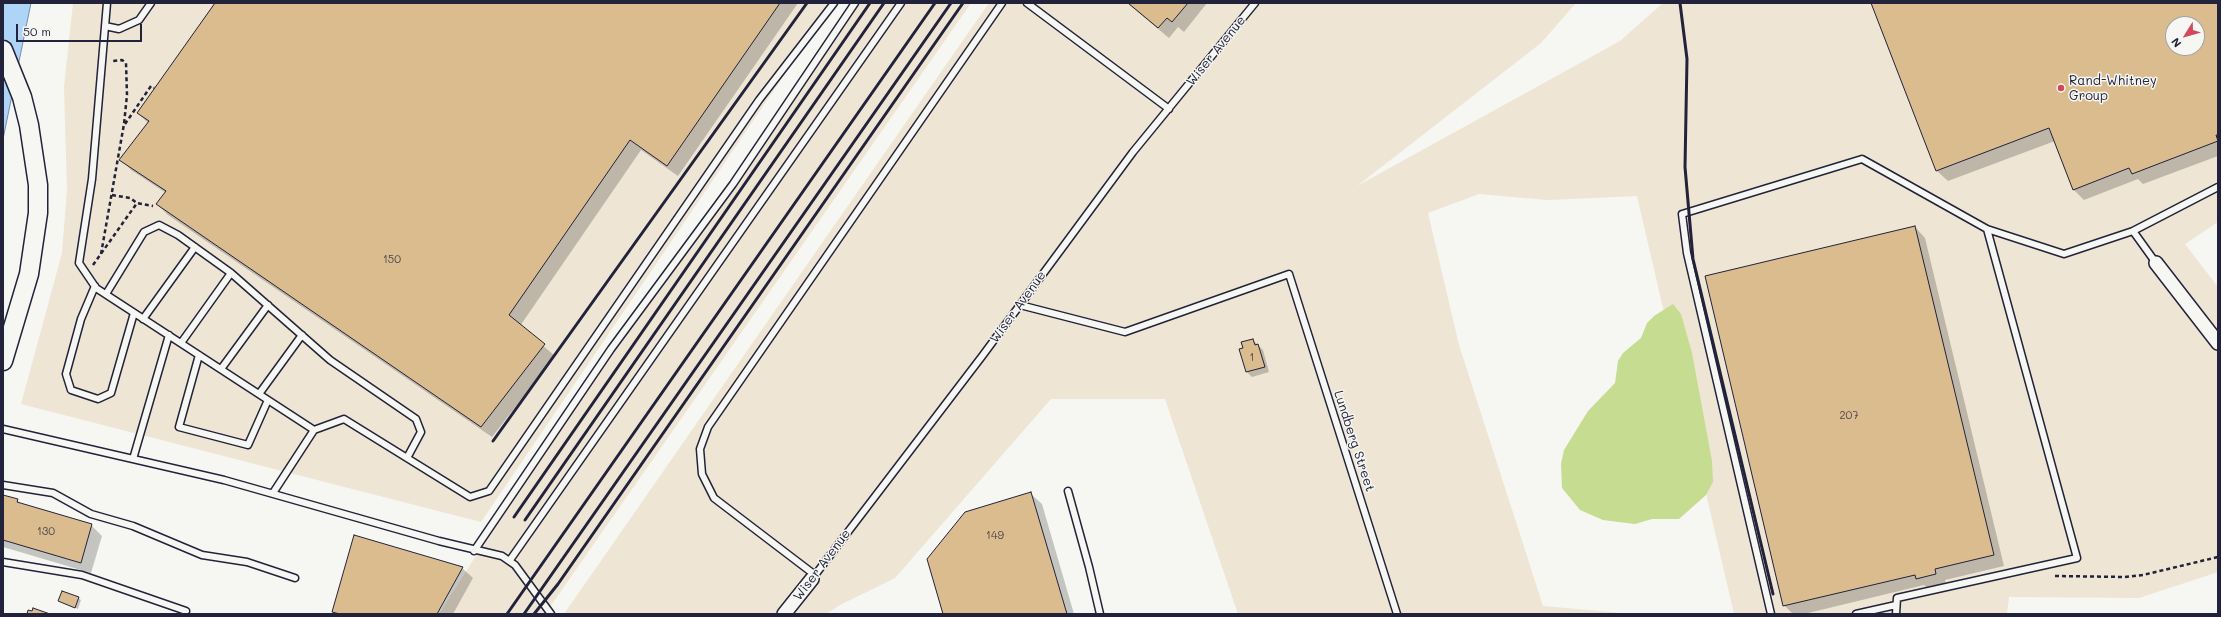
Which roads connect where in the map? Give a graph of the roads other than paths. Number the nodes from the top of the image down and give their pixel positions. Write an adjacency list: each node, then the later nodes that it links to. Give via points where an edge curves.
1 (107, 3): 9 (lane)
2 (151, 3): 9 (lane, via 139,20 119,29)
3 (834, 3): 35 (lane, via 759,100 489,491 470,498)
4 (855, 3): 40 (lane, via 733,184 611,349)
5 (901, 3): 41 (lane)
6 (1002, 3): 43 (lane, via 708,427 700,449 702,474 714,498)
7 (1027, 3): 11 (lane)
8 (1255, 3): 11 (lane, Wiser Avenue)
9 (105, 26): 18 (lane, via 92,179 79,263)
10 (3, 50): 29 (main road, via 22,97 38,185 38,213 29,274)
11 (1169, 109): 21 (lane, Wiser Avenue, via 1133,152)
12 (2218, 187): 14 (lane)
13 (1987, 230): 14 (lane, via 2064,254); 45 (lane, via 2077,558 1897,598); 51 (lane, via 1862,159 1682,214 1689,260)
14 (2133, 231): 16 (lane)
15 (195, 247): 17 (lane); 19 (lane, via 159,225 144,232); 23 (lane)
16 (2156, 263): 27 (street)
17 (231, 273): 20 (lane); 26 (lane)
18 (95, 286): 19 (lane); 22 (lane, via 81,319 66,374 71,390 98,400 111,393)
19 (106, 294): 22 (lane)
20 (268, 305): 24 (lane); 30 (lane)
21 (1020, 305): 43 (lane, Wiser Avenue); 50 (lane, Lundberg Street, via 1124,332 1289,274)
22 (134, 313): 23 (lane)
23 (143, 319): 25 (lane)
24 (302, 335): 31 (lane); 35 (lane, via 330,360 416,419 421,432)
25 (169, 336): 26 (lane); 36 (lane)
26 (181, 343): 28 (lane)
27 (2218, 343)
28 (200, 355): 30 (lane); 32 (lane, via 180,427 248,445)
29 (3, 361)
30 (221, 369): 31 (lane)
31 (259, 394): 32 (lane)
32 (268, 400): 34 (lane)
33 (3, 429): 36 (lane)
34 (314, 430): 35 (lane, via 344,419); 39 (lane)
35 (407, 458)
36 (133, 459): 39 (lane)
37 (3, 485): 44 (lane, via 53,493 91,514 133,526 202,555 247,562)
38 (1068, 490): 49 (lane)
39 (273, 493): 40 (lane)
40 (474, 550): 41 (lane)
41 (510, 560): 47 (lane)
42 (3, 562): 46 (lane, via 82,575)
43 (814, 577): 48 (street, Wiser Avenue)
44 (295, 578)
45 (1896, 605): 52 (lane); 53 (lane)
46 (186, 611)
47 (551, 614)
48 (784, 614)
49 (1100, 614)
50 (1398, 614)
51 (1771, 614)
52 (1856, 614)
53 (1896, 614)

